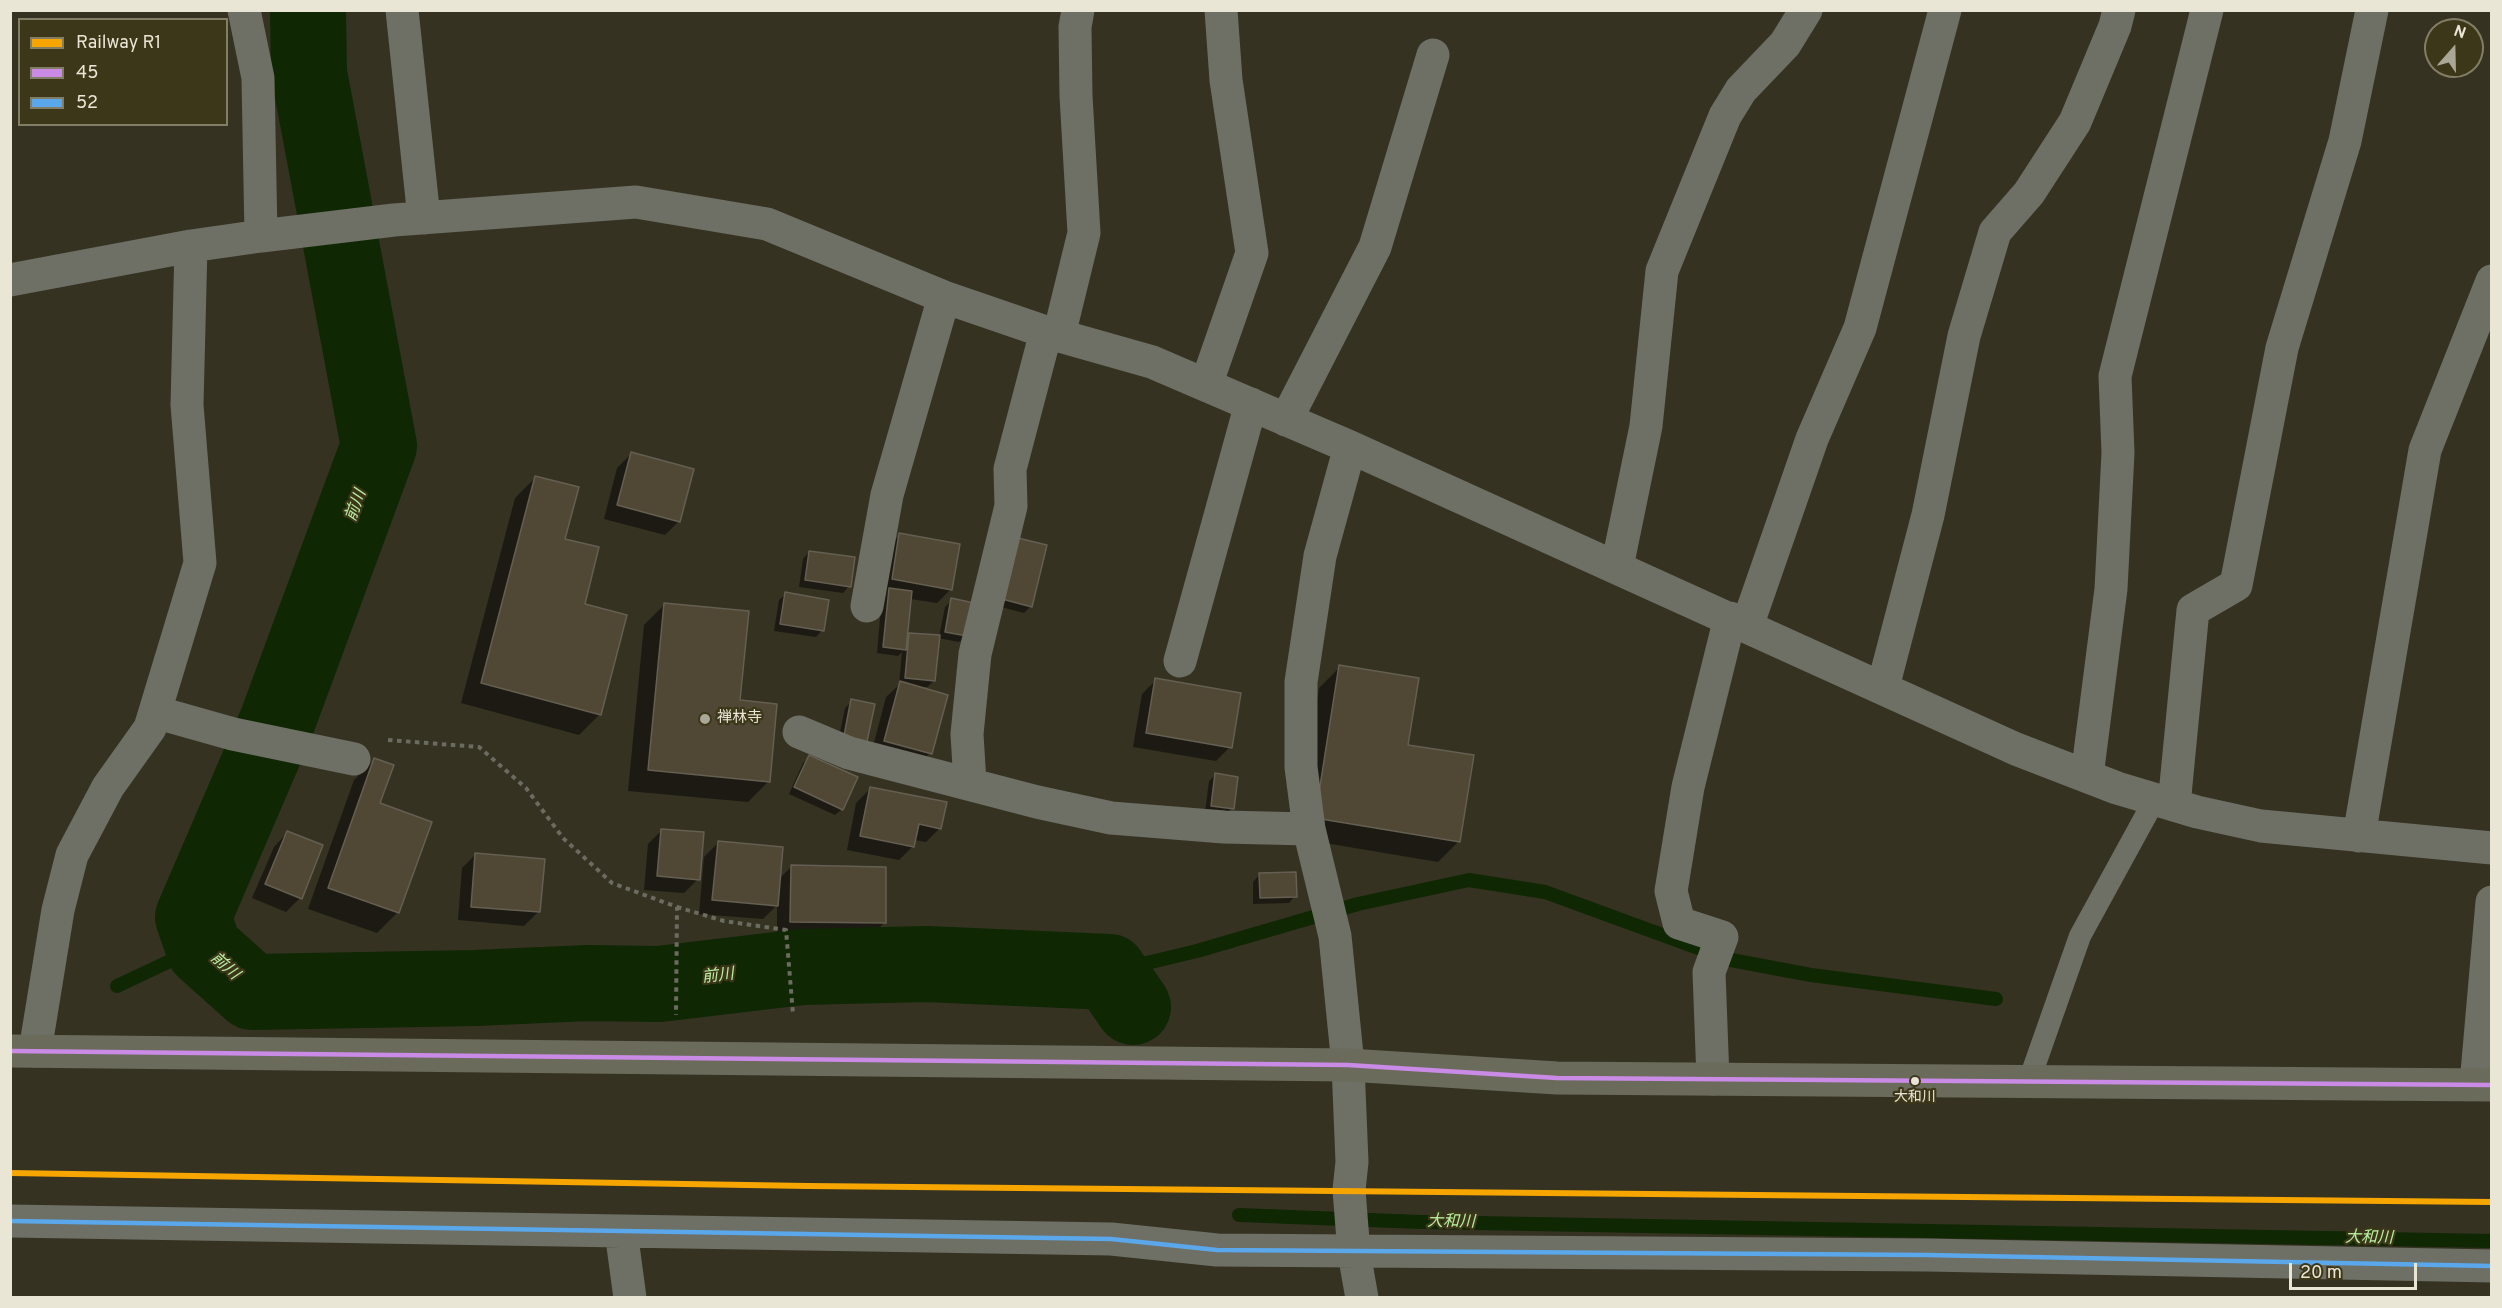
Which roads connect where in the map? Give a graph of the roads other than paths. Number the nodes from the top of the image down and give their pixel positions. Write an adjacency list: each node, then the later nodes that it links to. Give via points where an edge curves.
1 (244, 10): 12 (street, via 258,78)
2 (402, 10): 11 (street)
3 (1078, 10): 17 (street, via 1076,96 1084,233)
4 (1221, 10): 18 (street, via 1252,253)
5 (1806, 10): 22 (street, via 1785,44 1741,90 1725,116 1662,271 1646,426)
6 (1945, 10): 24 (street, via 1860,328)
7 (2119, 10): 26 (street, via 2075,123 2030,194 1995,232 1964,336 1928,515)
8 (2207, 10): 30 (street, via 2115,376 2118,453 2111,589)
9 (2372, 10): 32 (street, via 2345,141 2282,348 2236,585 2193,610)
10 (1433, 55): 20 (street, via 1375,248)
11 (409, 219): 12 (street); 16 (street, via 636,202 767,224)
12 (261, 236): 13 (street)
13 (191, 246): 14 (street); 27 (street, via 187,405 200,563)
14 (10, 280)
15 (2492, 281): 34 (street, via 2425,450)
16 (944, 297): 17 (street); 23 (street, via 887,495)
17 (1053, 334): 18 (street, via 1152,362); 31 (street, via 1010,469 1011,506 975,654 967,734)
18 (1206, 385): 19 (street)
19 (1251, 404): 20 (street); 25 (street)
20 (1286, 420): 21 (street)
21 (1350, 447): 22 (street); 33 (street, via 1320,556 1301,682 1300,767)
22 (1617, 567): 24 (street)
23 (867, 606)
24 (1738, 622): 26 (street); 39 (street, via 1688,787 1671,891 1679,923 1722,937 1709,972)
25 (1180, 661)
26 (1883, 687): 30 (street, via 2016,749)
27 (155, 712): 29 (street, via 233,734); 37 (street, via 150,728 108,787 72,855)
28 (799, 732): 31 (street, via 849,753)
29 (354, 759)
30 (2087, 776): 32 (street)
31 (970, 783): 33 (street, via 1111,818)
32 (2165, 802): 34 (street, via 2261,826); 40 (lane, via 2080,936)
33 (1309, 829): 38 (street, via 1335,936)
34 (2359, 836): 35 (street)
35 (2492, 848)
36 (2492, 902): 41 (street)
37 (23, 1051): 38 (highway)
38 (1348, 1065): 39 (highway, via 1557,1078); 44 (street)
39 (1713, 1079): 40 (highway)
40 (2029, 1081): 41 (highway)
41 (2484, 1084)
42 (10, 1221): 43 (street)
43 (621, 1231): 44 (street, via 1111,1239 1217,1250); 46 (street)
44 (1354, 1253): 45 (street, via 1927,1255); 47 (street)
45 (2492, 1266)
46 (630, 1298)
47 (1362, 1298)

